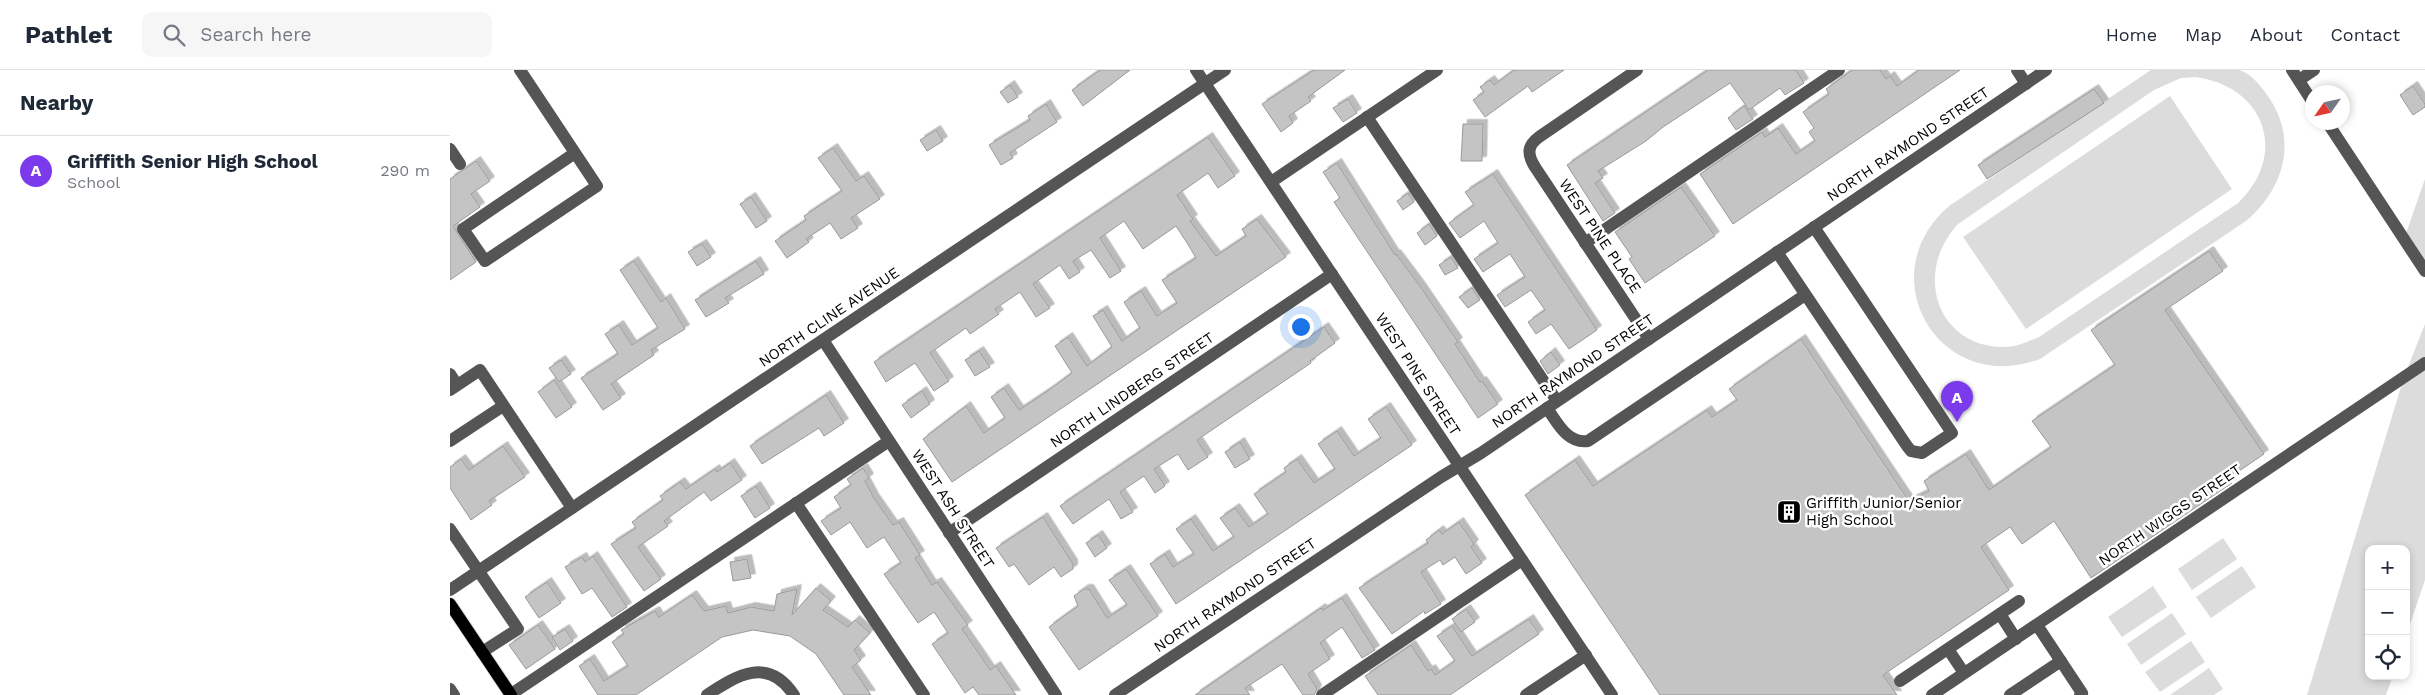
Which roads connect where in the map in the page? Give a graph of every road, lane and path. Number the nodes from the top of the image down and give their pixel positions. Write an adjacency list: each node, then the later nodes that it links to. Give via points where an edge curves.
1 (520, 70): 17 (street)
2 (1196, 70): 11 (street, WEST PINE STREET)
3 (1225, 70): 11 (street, NORTH CLINE AVENUE)
4 (1437, 70): 14 (street)
5 (1638, 70): 21 (street, WEST PINE PLACE, via 1538,137 1529,148 1528,154 1535,167)
6 (1839, 70): 21 (street)
7 (2017, 70): 12 (street)
8 (2046, 70): 12 (street, NORTH RAYMOND STREET)
9 (2314, 70): 10 (street)
10 (2295, 75): 13 (street)
11 (1205, 84): 19 (street, WEST PINE STREET); 27 (street, NORTH CLINE AVENUE)
12 (2026, 84): 20 (street, NORTH RAYMOND STREET)
13 (2305, 90)
14 (1367, 117): 19 (street); 31 (street)
15 (2331, 130): 23 (street)
16 (450, 149): 18 (street)
17 (575, 153): 17 (street, via 464,229 485,261 596,186)
18 (460, 164)
19 (1272, 182): 24 (street, WEST PINE STREET)
20 (1814, 227): 22 (street, NORTH RAYMOND STREET); 25 (street, via 1952,433 1922,453 1911,451)
21 (1585, 243): 26 (street, WEST PINE PLACE)
22 (1777, 252): 25 (street); 26 (street, NORTH RAYMOND STREET)
23 (2425, 271)
24 (1332, 274): 35 (street, WEST PINE STREET); 39 (street, NORTH LINDBERG STREET)
25 (1805, 295): 31 (street, via 1588,441 1570,438)
26 (1648, 339): 31 (street, NORTH RAYMOND STREET)
27 (823, 340): 34 (street, WEST ASH STREET); 37 (street, NORTH CLINE AVENUE)
28 (2425, 363): 46 (street, NORTH WIGGS STREET)
29 (450, 374): 30 (street)
30 (454, 388): 32 (street, via 480,370)
31 (1552, 404): 35 (street, NORTH RAYMOND STREET)
32 (503, 406): 33 (street); 37 (street)
33 (450, 441)
34 (889, 441): 36 (street); 39 (street, WEST ASH STREET)
35 (1459, 466): 40 (street, WEST PINE STREET); 61 (street, NORTH RAYMOND STREET)
36 (796, 503): 56 (street); 59 (street)
37 (572, 508): 41 (street, NORTH CLINE AVENUE)
38 (450, 529): 41 (street)
39 (949, 533): 60 (street, WEST ASH STREET)
40 (1522, 560): 50 (street, WEST PINE STREET); 62 (street)
41 (478, 570): 42 (street, NORTH CLINE AVENUE); 49 (street, via 518,629)
42 (450, 590)
43 (2019, 601): 45 (street)
44 (450, 604): 49 (main road)
45 (2000, 614): 47 (street); 48 (street)
46 (2037, 625): 47 (street, NORTH WIGGS STREET); 51 (street)
47 (2016, 638): 52 (street, NORTH WIGGS STREET)
48 (1948, 649): 52 (street); 53 (street)
49 (482, 652): 56 (main road)
50 (1586, 655): 63 (street); 64 (street, WEST PINE STREET)
51 (2060, 661): 66 (street); 67 (street)
52 (1964, 673): 65 (street, NORTH WIGGS STREET)
53 (1900, 681)
54 (450, 689): 55 (street)
55 (454, 695)
56 (510, 695)
57 (707, 695): 58 (street, via 741,674 754,672 774,677)
58 (794, 695)
59 (924, 695)
60 (1056, 695)
61 (1115, 695)
62 (1322, 695)
63 (1526, 695)
64 (1612, 695)
65 (1932, 695)
66 (2010, 695)
67 (2080, 695)

